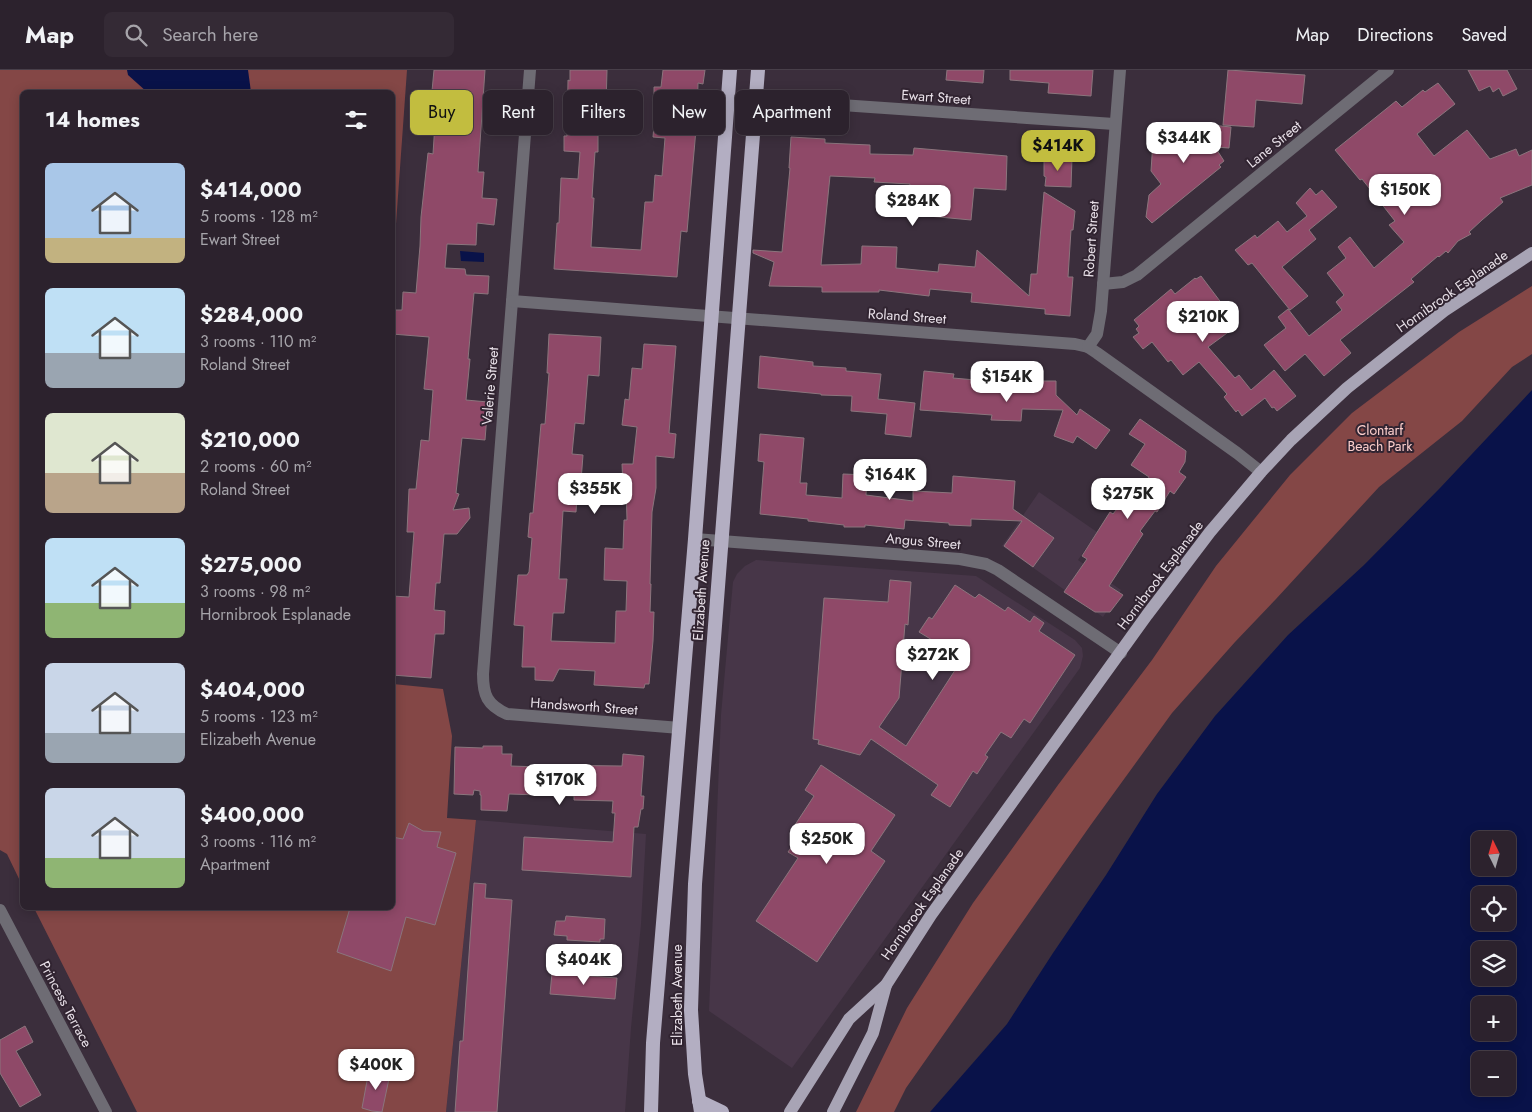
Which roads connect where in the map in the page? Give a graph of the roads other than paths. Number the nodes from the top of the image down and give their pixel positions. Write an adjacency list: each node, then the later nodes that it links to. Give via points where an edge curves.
1 (530, 70): 12 (street, Valerie Street)
2 (730, 70): 13 (highway, Elizabeth Avenue)
3 (758, 70): 6 (highway, Elizabeth Avenue)
4 (1120, 70): 8 (street, Robert Street)
5 (1388, 70): 11 (street, Lane Street, via 1137,275 1123,282)
6 (757, 90)
7 (849, 105): 8 (street, Ewart Street)
8 (1114, 124): 11 (street, Robert Street)
9 (753, 135): 14 (highway, Elizabeth Avenue)
10 (1532, 254): 16 (main road, Hornibrook Esplanade, via 1444,311 1347,388)
11 (1103, 284): 15 (street, Robert Street, via 1098,328)
12 (512, 301): 13 (street, Roland Street); 20 (street, Valerie Street, via 483,674 485,694)
13 (712, 317): 14 (street, Roland Street); 17 (highway, Elizabeth Avenue)
14 (738, 319): 15 (street, Roland Street, via 1052,341); 18 (highway, Elizabeth Avenue)
15 (1088, 347): 16 (street, Roland Street)
16 (1260, 472): 19 (main road, Hornibrook Esplanade, via 1172,582)
17 (695, 538): 18 (street, Angus Street); 21 (highway, Elizabeth Avenue)
18 (721, 541): 19 (street, Angus Street, via 960,559 986,564); 24 (highway, Elizabeth Avenue, via 695,884 691,1010)
19 (1121, 654): 23 (main road, Hornibrook Esplanade, via 931,914)
20 (490, 704): 21 (street, Handsworth Street, via 517,716)
21 (680, 728): 26 (highway, Elizabeth Avenue, via 653,1043)
22 (0, 910): 25 (street, Princess Terrace)
23 (886, 985): 28 (main road, Hornibrook Esplanade, via 849,1019); 29 (main road, Hornibrook Esplanade, via 873,1033)
24 (700, 1106): 27 (highway)
25 (106, 1112)
26 (651, 1112)
27 (722, 1112)
28 (790, 1112)
29 (833, 1112)

